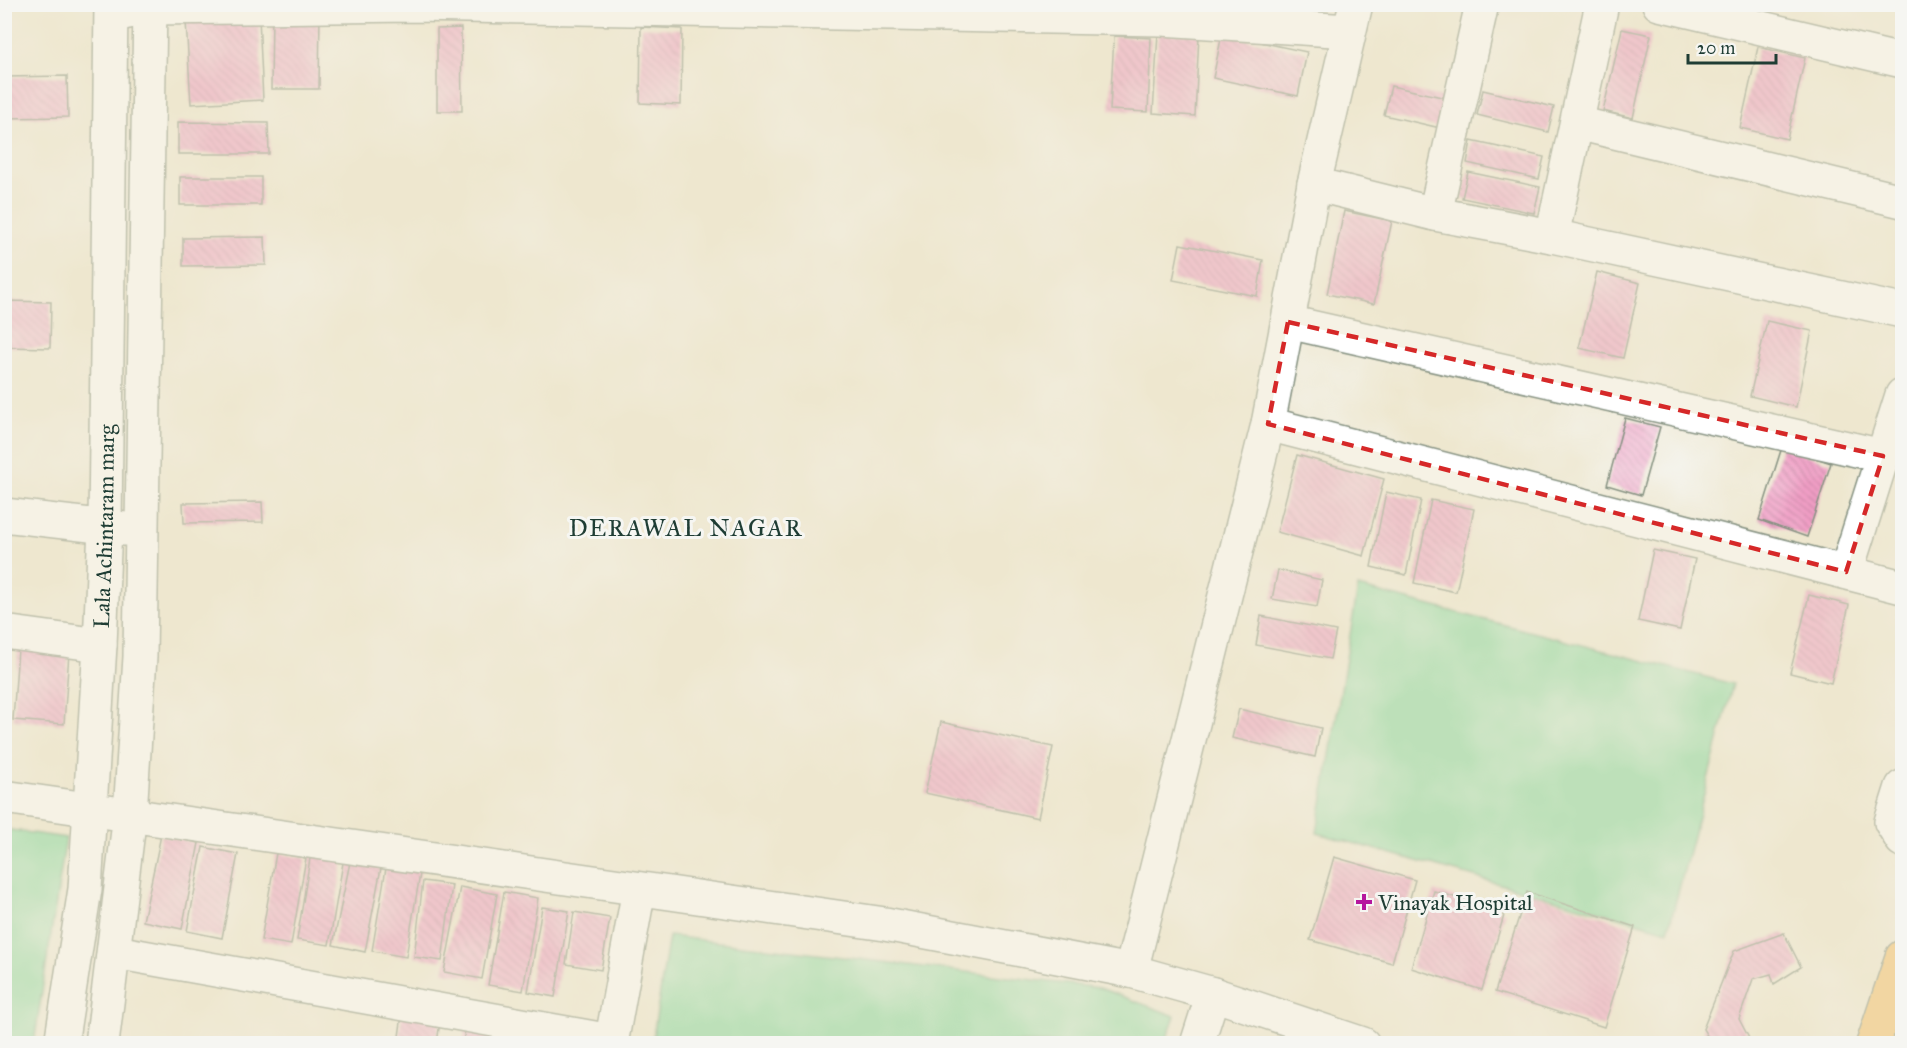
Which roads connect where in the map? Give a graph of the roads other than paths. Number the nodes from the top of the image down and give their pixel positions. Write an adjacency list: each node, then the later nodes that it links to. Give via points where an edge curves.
1 (1482, 4): 15 (street)
2 (1602, 4): 12 (street)
3 (1659, 4): 11 (street)
4 (279, 5): 5 (street); 6 (street)
5 (415, 5): 7 (street)
6 (150, 6): 9 (street); 24 (street, Lala Achintaram marg)
7 (530, 6): 8 (street)
8 (658, 7): 10 (street, via 1161,19)
9 (112, 10): 23 (street, Lala Achintaram marg)
10 (1352, 18): 13 (street)
11 (1902, 60)
12 (1576, 123): 14 (street); 16 (street)
13 (1314, 184): 15 (street); 18 (street)
14 (1902, 201)
15 (1436, 214): 16 (street)
16 (1552, 236): 17 (street)
17 (1902, 311)
18 (1288, 322): 20 (street); 21 (street)
19 (1902, 395): 21 (street)
20 (1268, 424): 25 (street); 37 (street)
21 (1883, 456): 25 (street)
22 (4, 515): 23 (street)
23 (105, 526): 24 (street); 28 (street, Lala Achintaram marg)
24 (142, 531): 32 (street, Lala Achintaram marg, via 140,657)
25 (1846, 572): 26 (street)
26 (1902, 587)
27 (4, 632): 28 (street)
28 (99, 645): 31 (street, Lala Achintaram marg)
29 (1902, 787): 33 (street, via 1891,822)
30 (4, 797): 31 (street)
31 (91, 808): 32 (street); 40 (street, Lala Achintaram marg, via 85,889)
32 (130, 814): 34 (street); 35 (street, Lala Achintaram marg)
33 (1902, 840)
34 (639, 890): 37 (street, via 885,924); 39 (street)
35 (115, 952): 39 (street); 41 (street, Lala Achintaram marg)
36 (1902, 957): 44 (main road)
37 (1131, 971): 38 (street)
38 (1214, 994): 42 (street); 43 (street)
39 (611, 1042)
40 (61, 1044)
41 (102, 1044)
42 (1197, 1044)
43 (1363, 1044)
44 (1873, 1044)

